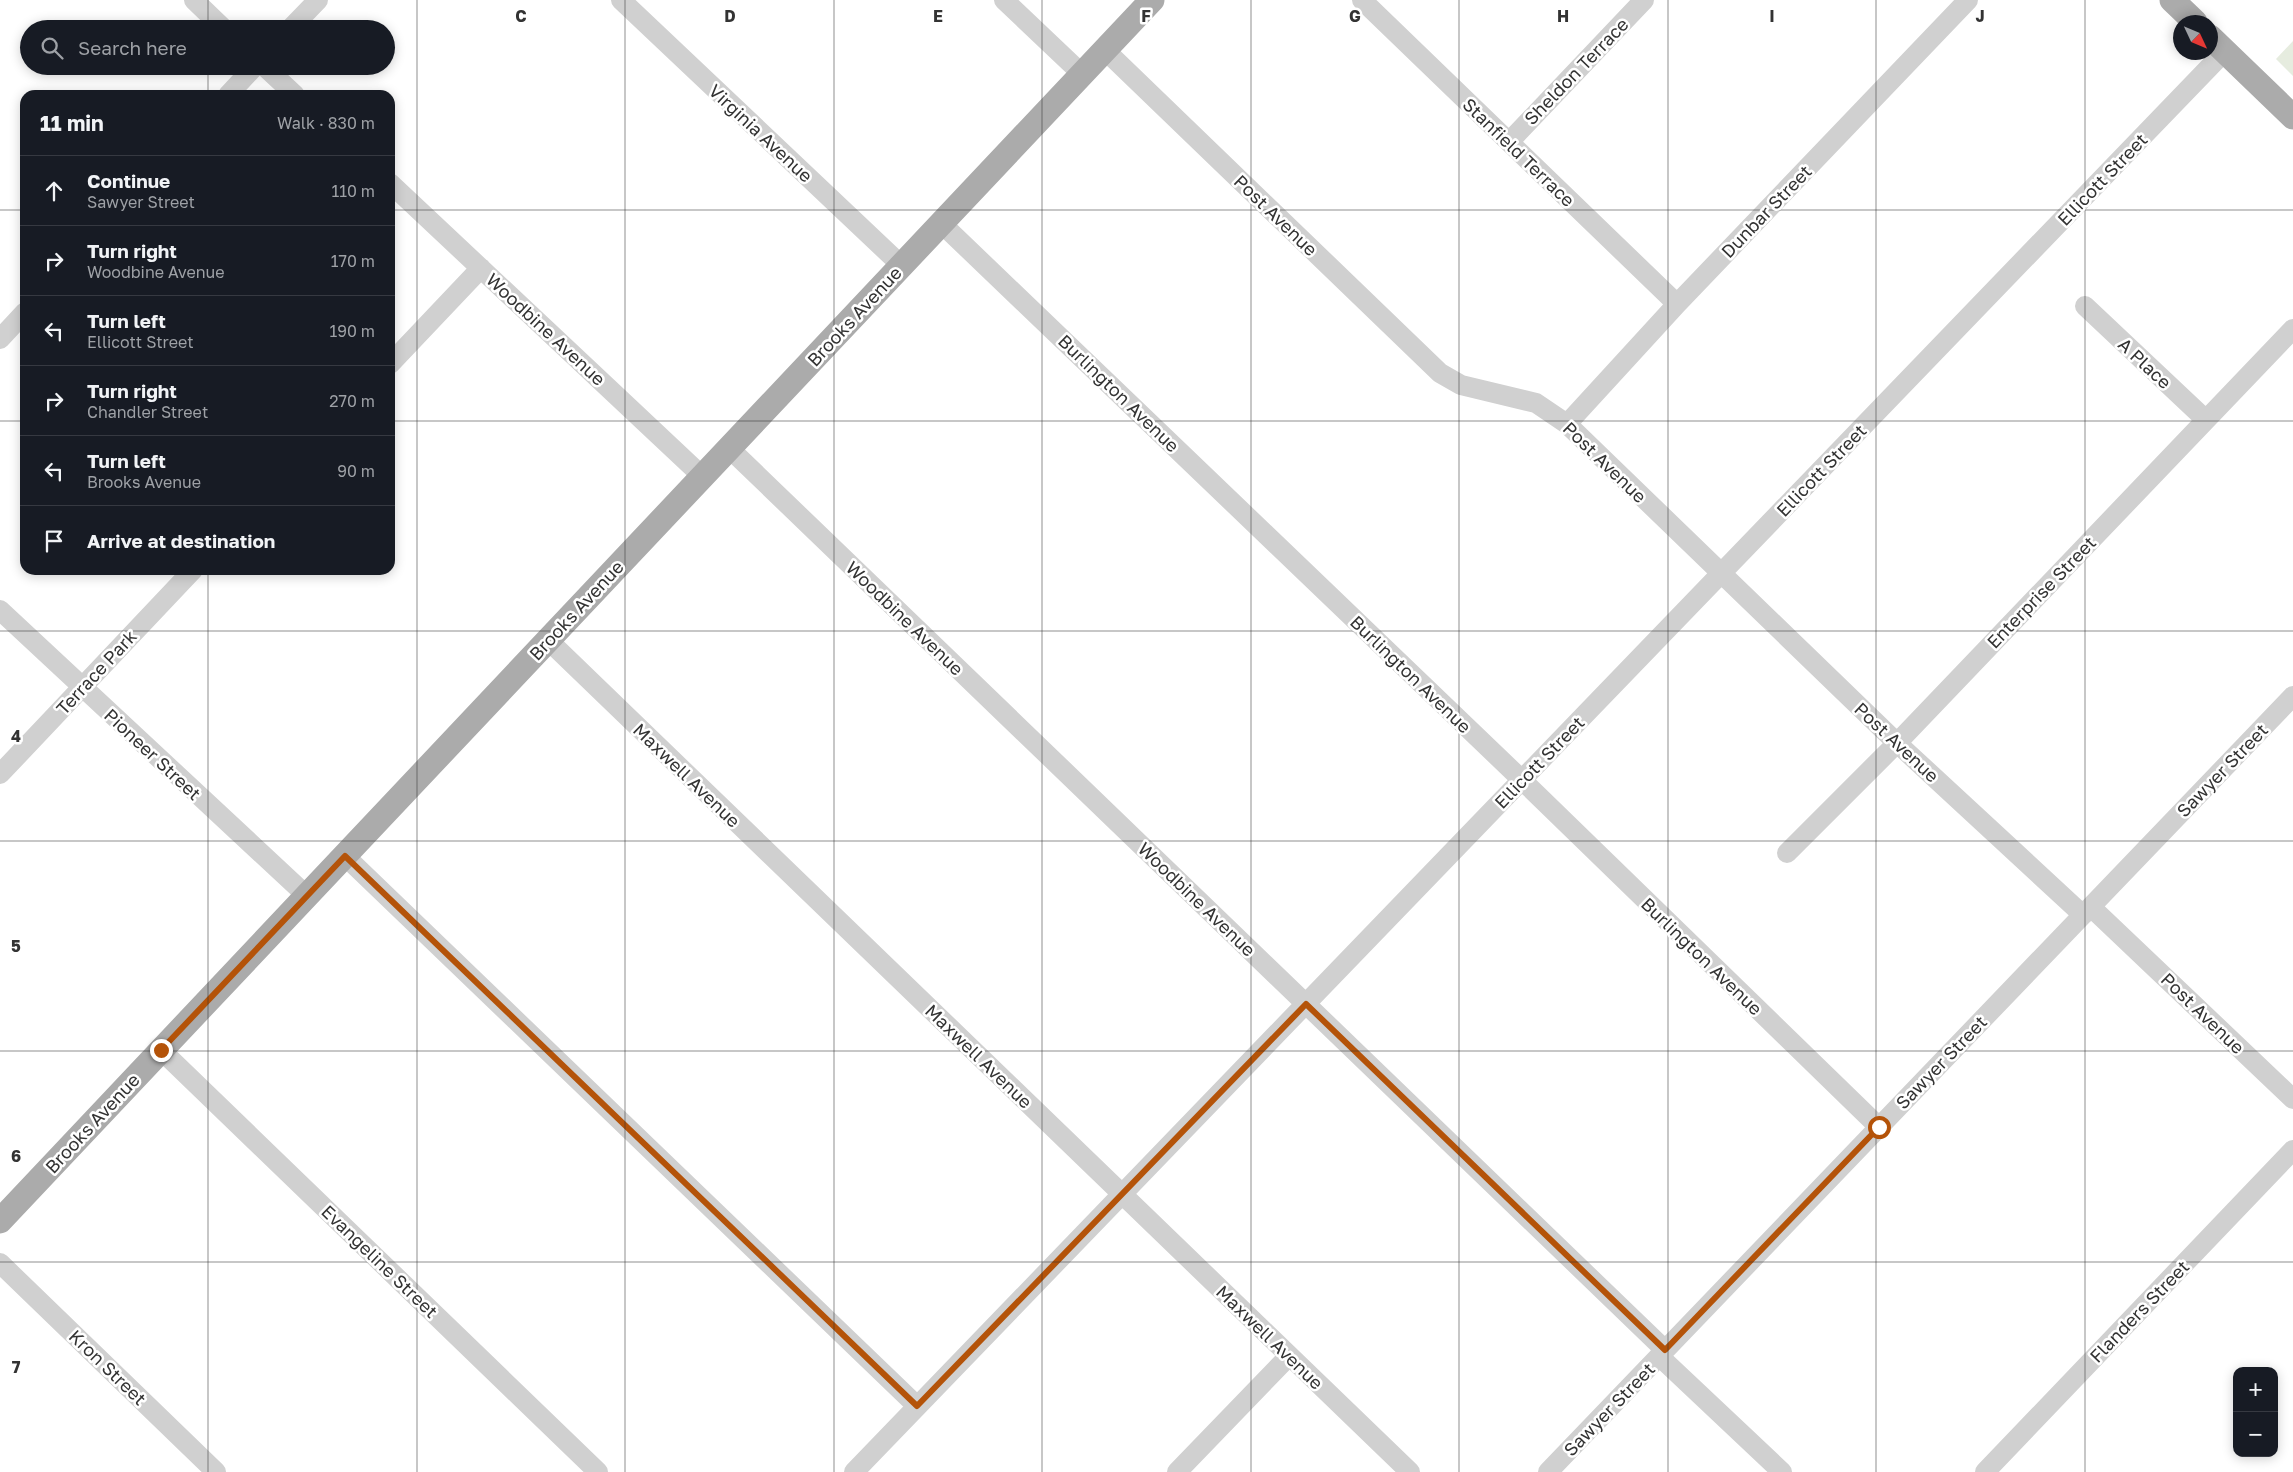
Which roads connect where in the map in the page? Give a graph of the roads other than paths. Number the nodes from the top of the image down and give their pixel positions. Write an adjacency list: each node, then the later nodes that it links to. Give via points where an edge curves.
1 (194, 0): 11 (street)
2 (318, 0): 12 (street)
3 (620, 0): 25 (street, Virginia Avenue)
4 (1004, 0): 16 (street)
5 (1152, 0): 14 (main road, Brooks Avenue)
6 (1362, 0): 22 (street, Stanfield Terrace)
7 (1644, 0): 22 (street, Sheldon Terrace)
8 (1968, 0): 27 (street, Dunbar Street)
9 (2172, 0): 10 (main road)
10 (2188, 15)
11 (215, 20)
12 (299, 20)
13 (2218, 44): 21 (main road)
14 (1105, 50): 16 (main road, Brooks Avenue); 34 (street, Post Avenue, via 1440,373 1461,385 1536,403)
15 (2203, 60): 37 (street, Ellicott Street)
16 (1082, 74): 24 (main road, Brooks Avenue)
17 (247, 75): 19 (street)
18 (274, 75): 20 (street)
19 (233, 90)
20 (290, 90)
21 (2293, 116)
22 (1509, 142): 27 (street, Stanfield Terrace)
23 (395, 188): 26 (street, Woodbine Avenue)
24 (941, 223): 25 (main road, Brooks Avenue); 45 (street, Burlington Avenue)
25 (901, 266): 35 (main road, Brooks Avenue)
26 (481, 268): 32 (street); 36 (street, Woodbine Avenue)
27 (1677, 304): 34 (street, Dunbar Street)
28 (2085, 306): 33 (street, A Place)
29 (20, 317): 31 (street)
30 (2293, 329): 33 (street, Enterprise Street)
31 (0, 339)
32 (395, 359)
33 (2206, 420): 43 (street, Enterprise Street)
34 (1567, 424): 37 (street, Post Avenue)
35 (729, 448): 36 (main road, Brooks Avenue); 50 (street, Woodbine Avenue)
36 (702, 476): 40 (main road, Brooks Avenue)
37 (1721, 574): 43 (street, Post Avenue); 45 (street, Ellicott Street)
38 (188, 575): 41 (street, Terrace Park)
39 (0, 610): 41 (street, Pioneer Street)
40 (548, 640): 47 (main road, Brooks Avenue); 55 (street, Maxwell Avenue)
41 (81, 688): 44 (street, Terrace Park); 48 (street, Pioneer Street)
42 (2293, 696): 49 (street, Sawyer Street)
43 (1897, 743): 46 (street, Enterprise Street); 49 (street, Post Avenue)
44 (0, 774)
45 (1522, 780): 50 (street, Ellicott Street); 53 (street, Burlington Avenue)
46 (1787, 853)
47 (345, 856): 48 (main road, Brooks Avenue); 60 (street)
48 (307, 896): 51 (main road, Brooks Avenue)
49 (2087, 911): 52 (street, Post Avenue); 53 (street, Sawyer Street)
50 (1306, 1004): 55 (street, Ellicott Street); 58 (street, Woodbine Avenue)
51 (161, 1050): 56 (main road, Brooks Avenue); 62 (street, Evangeline Street)
52 (2293, 1099)
53 (1879, 1127): 58 (street, Sawyer Street)
54 (2293, 1150): 68 (street, Flanders Street)
55 (1122, 1194): 59 (street, Maxwell Avenue); 60 (street, Ellicott Street)
56 (0, 1221)
57 (0, 1263): 61 (street, Kron Street)
58 (1662, 1353): 66 (street, Sawyer Street); 67 (street, Woodbine Avenue)
59 (1289, 1356): 64 (street); 65 (street, Maxwell Avenue)
60 (917, 1406): 63 (street, Ellicott Street)
61 (216, 1472)
62 (598, 1472)
63 (854, 1472)
64 (1177, 1472)
65 (1410, 1472)
66 (1548, 1472)
67 (1782, 1472)
68 (1985, 1472)

